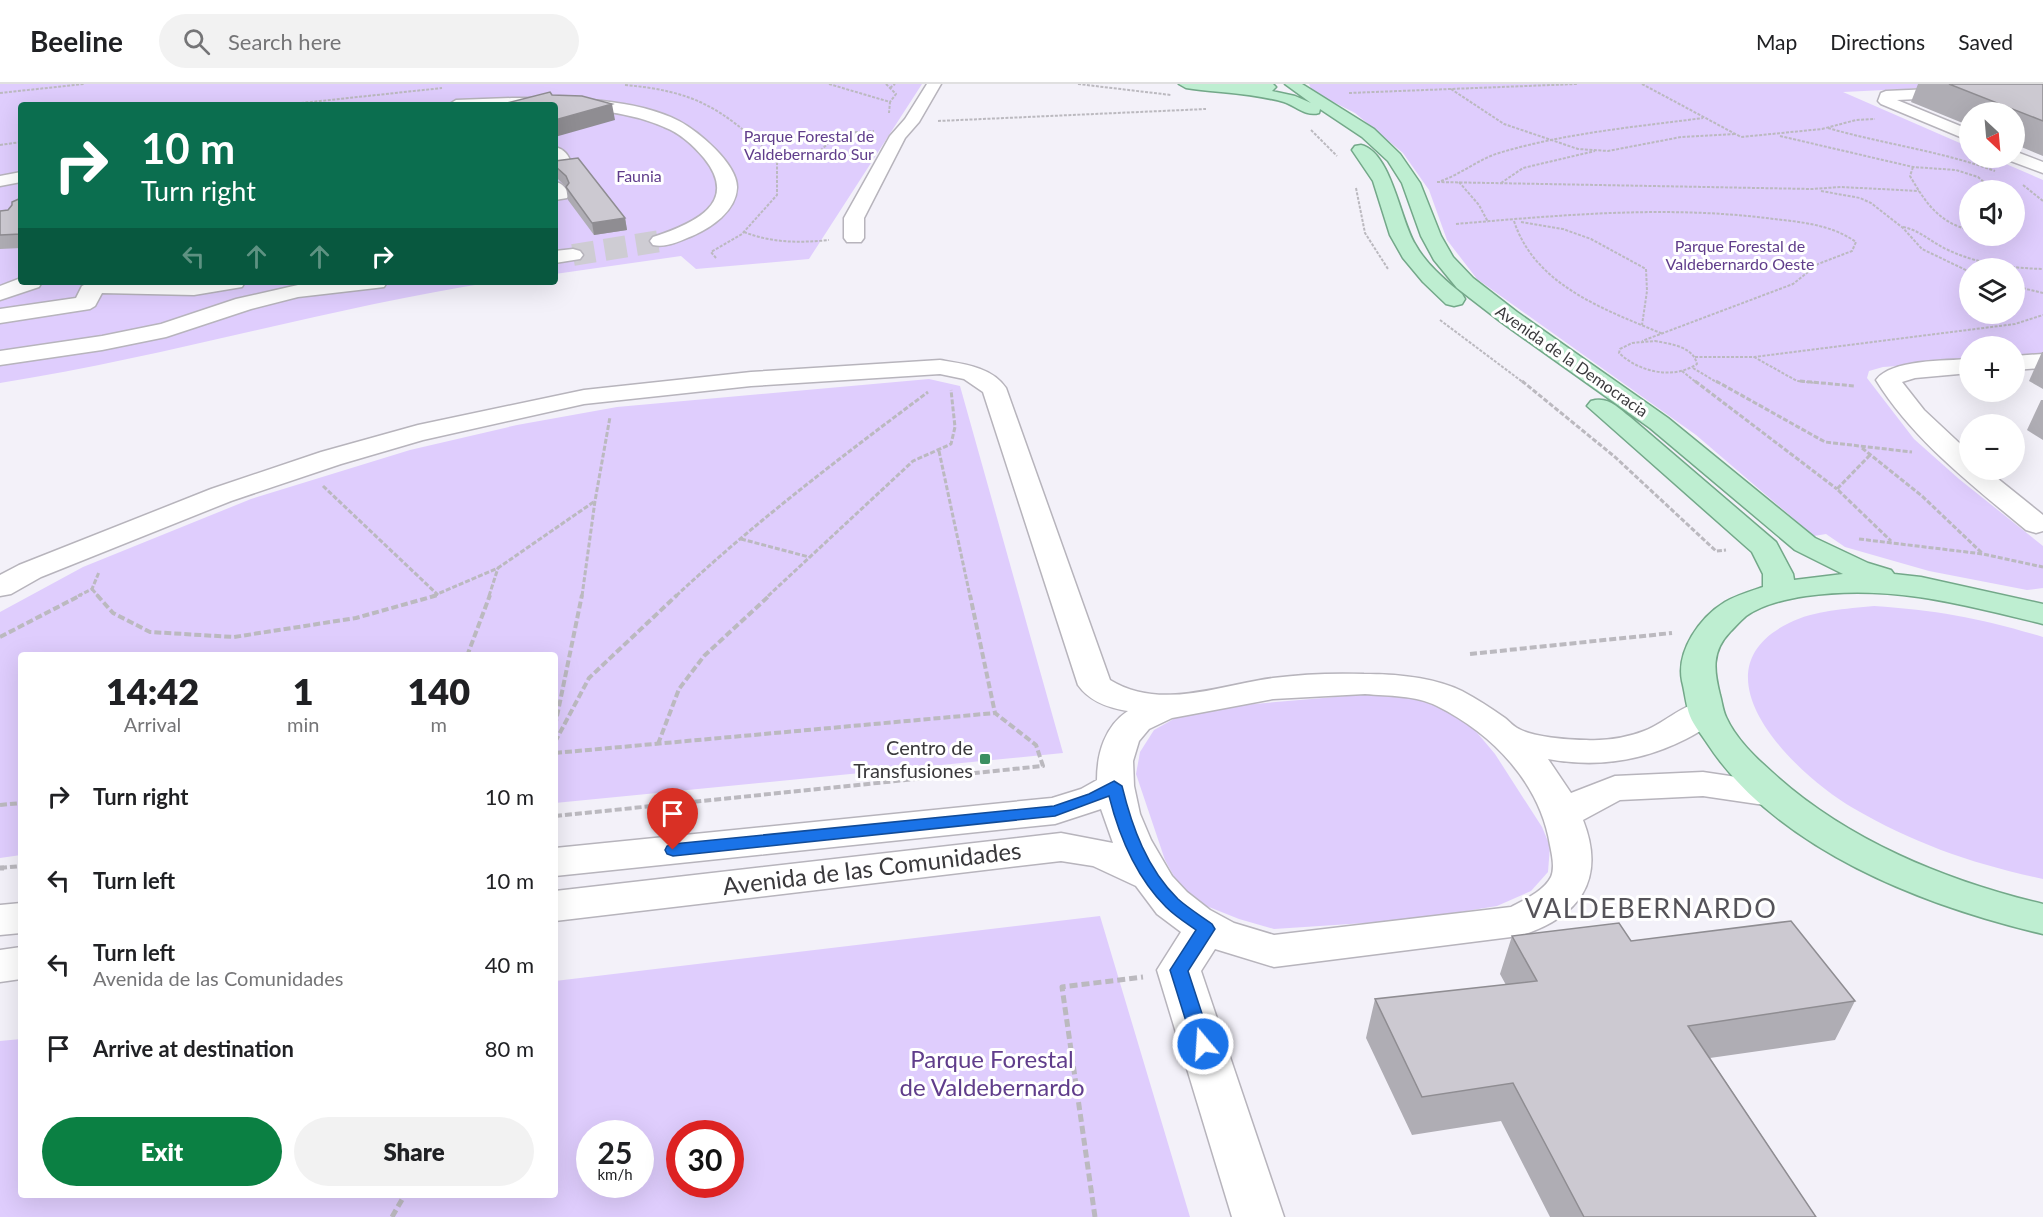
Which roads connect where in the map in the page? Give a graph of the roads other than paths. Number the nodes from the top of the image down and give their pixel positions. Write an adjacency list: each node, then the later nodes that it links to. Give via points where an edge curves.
1 (934, 84): 17 (street, via 854,218)
2 (1186, 84): 6 (main road)
3 (1282, 84): 6 (main road)
4 (1292, 84): 33 (main road, Avenida de la Democracia, via 1368,133 1394,158 1410,183 1444,260 1465,283 1659,423 1805,544 1857,569)
5 (2043, 88): 8 (street, via 1886,96 1886,100)
6 (1246, 90): 35 (main road, Avenida de la Democracia, via 1301,103 1346,134 1384,180 1400,234 1413,259 1437,285 1621,422 1764,548 1778,574)
7 (558, 105): 18 (street, via 613,108 657,119 693,136 724,171 728,190 719,211 687,233)
8 (1959, 131)
9 (2025, 144): 10 (street)
10 (2033, 144)
11 (2025, 161): 14 (street)
12 (18, 162): 13 (street)
13 (0, 165)
14 (2043, 168)
15 (18, 178): 16 (street)
16 (0, 181)
17 (854, 235)
18 (660, 241)
19 (23, 285): 22 (street)
20 (217, 285): 23 (street, via 194,289 99,286 90,289 82,304)
21 (350, 285): 24 (street, via 298,291 244,304 166,330)
22 (0, 294)
23 (0, 316)
24 (0, 358)
25 (2043, 361): 26 (street)
26 (2025, 362)
27 (1959, 367): 28 (street, via 1894,375 1888,380)
28 (1959, 459)
29 (1983, 480): 30 (street)
30 (2036, 524)
31 (0, 557): 32 (street)
32 (30, 571): 34 (street); 37 (street, via 221,495 418,433 584,397 751,379 940,367 972,373 994,388 1095,685 1115,698)
33 (1905, 584): 35 (main road, via 1839,584); 36 (main road)
34 (0, 587)
35 (1779, 591): 38 (main road, via 1736,609 1708,635 1696,670)
36 (2036, 610)
37 (1170, 707): 39 (street, via 1283,687 1400,686 1449,699); 40 (street, via 1137,720 1118,744)
38 (1705, 711): 39 (street, via 1667,736 1615,751 1575,753); 41 (main road, via 1740,764)
39 (1508, 738): 42 (street, via 1546,782)
40 (1114, 786): 43 (street, Avenida de las Comunidades, via 1094,798 1055,811); 44 (street, via 1123,820)
41 (1771, 793): 42 (street, via 1703,784 1615,788); 47 (main road, via 1813,824 1878,861 1952,893)
42 (1563, 815): 49 (street, via 1573,873 1562,894 1519,921 1274,951)
43 (558, 862)
44 (1149, 875): 45 (street, Avenida de las Comunidades, via 1101,853 1061,847); 49 (street, via 1172,903)
45 (558, 906)
46 (18, 918): 48 (street)
47 (2043, 919)
48 (0, 920)
49 (1206, 929): 52 (street, via 1179,970)
50 (18, 963): 51 (street)
51 (0, 966)
52 (1258, 1217)

